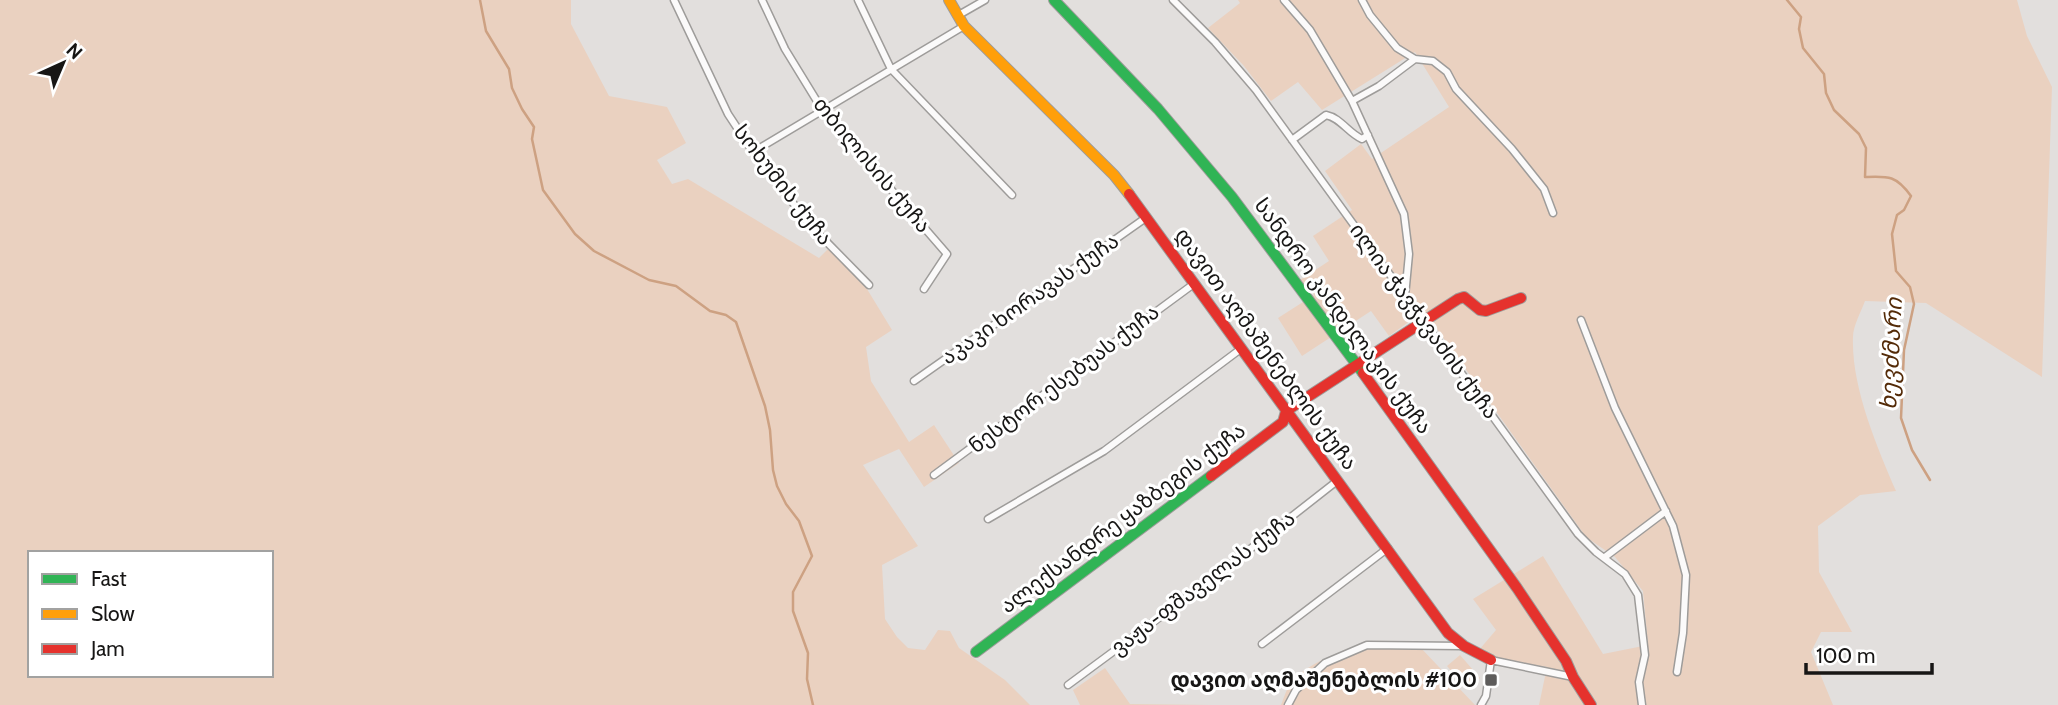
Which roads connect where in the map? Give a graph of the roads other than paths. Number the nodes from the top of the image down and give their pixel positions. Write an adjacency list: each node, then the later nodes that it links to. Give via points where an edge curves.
1 (674, 0): 18 (street, სოხუმის ქუჩა, via 728,114)
2 (762, 0): 15 (street, თბილისის ქუჩა)
3 (858, 0): 13 (street)
4 (950, 0): 10 (street, დავით აღმაშენებლის ქუჩა)
5 (985, 0): 10 (street)
6 (1054, 0): 30 (street, სანდრო კანდელაკის ქუჩა, via 1158,108 1232,197)
7 (1173, 0): 17 (street, ილია ჭავჭავაძის ქუჩა, via 1215,42)
8 (1284, 0): 14 (street, via 1310,30)
9 (1362, 0): 12 (street, via 1398,48)
10 (957, 16): 11 (street, დავით აღმაშენებლის ქუჩა)
11 (964, 26): 13 (street); 21 (street, დავით აღმაშენებლის ქუჩა, via 1114,175)
12 (1415, 59): 14 (street); 20 (street, via 1433,61 1447,72 1455,89 1544,189)
13 (891, 69): 15 (street); 19 (street)
14 (1352, 102): 16 (street)
15 (823, 111): 18 (street); 24 (street, თბილისის ქუჩა, via 947,254)
16 (1368, 135): 17 (street, via 1357,137 1326,115); 25 (street, via 1404,214 1409,254)
17 (1293, 140): 25 (street, ილია ჭავჭავაძის ქუჩა)
18 (753, 152): 23 (street, სოხუმის ქუჩა, via 811,226)
19 (1012, 195)
20 (1553, 213)
21 (1147, 217): 22 (street, დავით აღმაშენებლის ქუჩა); 31 (street, აკაკი ხორავას ქუჩა)
22 (1195, 282): 29 (street, დავით აღმაშენებლის ქუჩა); 33 (street, ნესტორ ესებუას ქუჩა)
23 (869, 285)
24 (924, 289)
25 (1405, 296): 28 (street, ილია ჭავჭავაძის ქუჩა)
26 (1521, 298): 28 (street, ალექსანდრე ყაზბეგის ქუჩა, via 1486,312 1458,299)
27 (1581, 320): 35 (street, via 1615,408)
28 (1425, 321): 30 (street, ალექსანდრე ყაზბეგის ქუჩა); 38 (street, ილია ჭავჭავაძის ქუჩა, via 1578,534)
29 (1242, 348): 32 (street, დავით აღმაშენებლის ქუჩა); 36 (street, via 1104,450)
30 (1357, 365): 32 (street, ალექსანდრე ყაზბეგის ქუჩა); 44 (street, სანდრო კანდელაკის ქუჩა, via 1517,588)
31 (914, 381)
32 (1286, 411): 34 (street, დავით აღმაშენებლის ქუჩა); 41 (street, ალექსანდრე ყაზბეგის ქუჩა, via 1283,422)
33 (934, 475)
34 (1338, 481): 37 (street, დავით აღმაშენებლის ქუჩა); 45 (street, ვაჟა-ფშაველას ქუჩა)
35 (1666, 511): 38 (street); 43 (street, via 1686,575)
36 (988, 519)
37 (1388, 548): 39 (street); 40 (street, დავით აღმაშენებლის ქუჩა, via 1448,633)
38 (1605, 557): 49 (street, ილია ჭავჭავაძის ქუჩა, via 1625,574 1638,595 1645,655 1639,682)
39 (1262, 644)
40 (1464, 646): 42 (street, დავით აღმაშენებლის ქუჩა); 46 (street, via 1367,645 1325,663)
41 (976, 652)
42 (1491, 660): 44 (street, დავით აღმაშენებლის ქუჩა); 47 (street)
43 (1677, 672)
44 (1573, 677): 48 (street, სანდრო კანდელაკის ქუჩა)
45 (1068, 685)
46 (1288, 705)
47 (1481, 705)
48 (1591, 705)
49 (1642, 705)

